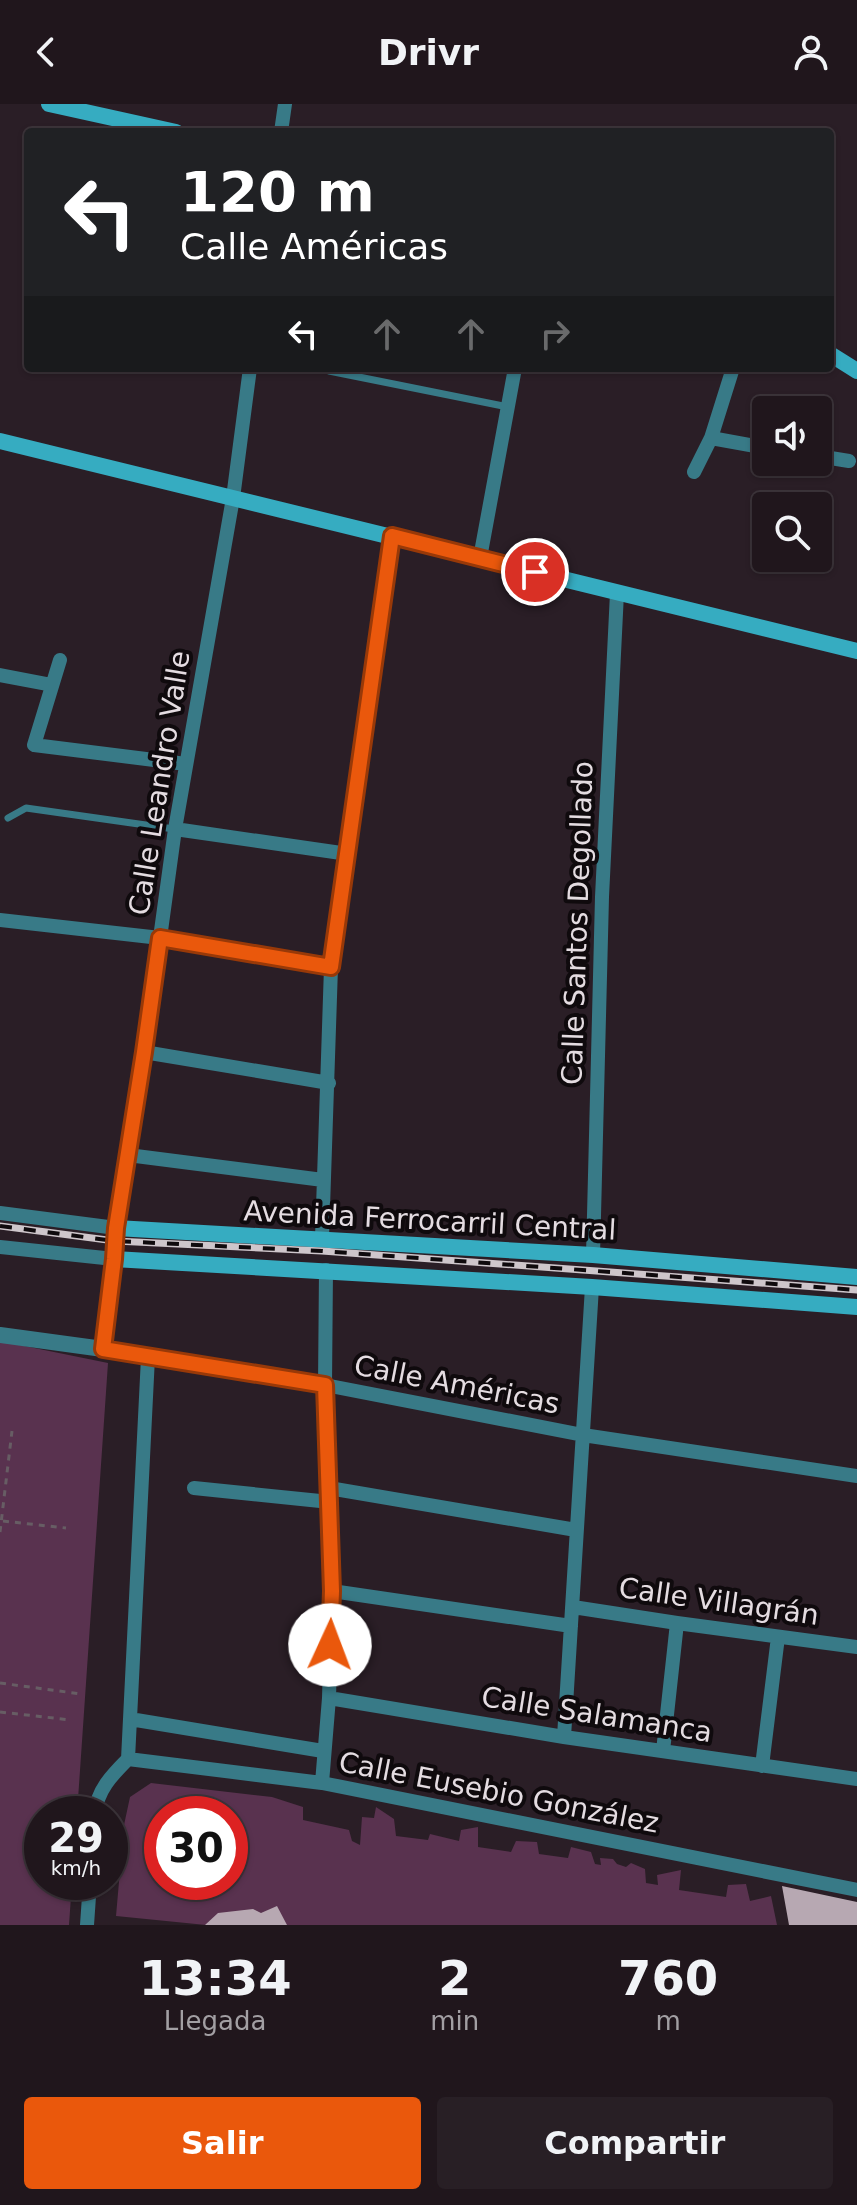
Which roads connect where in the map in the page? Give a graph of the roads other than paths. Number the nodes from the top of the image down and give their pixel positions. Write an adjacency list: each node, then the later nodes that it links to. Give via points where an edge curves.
1 (49, 104): 3 (main road)
2 (285, 104): 4 (street)
3 (133, 127)
4 (282, 128)
5 (834, 357): 6 (main road)
6 (857, 371)
7 (249, 372): 18 (street, Calle Leandro Valle)
8 (357, 372): 11 (lane)
9 (514, 372): 11 (street)
10 (732, 372): 12 (street)
11 (508, 407): 20 (street)
12 (711, 438): 14 (street); 17 (street)
13 (0, 441): 18 (main road)
14 (752, 445)
15 (832, 458): 16 (street)
16 (849, 461)
17 (694, 472)
18 (233, 498): 19 (main road); 26 (street, Calle Leandro Valle)
19 (392, 536): 20 (main road); 29 (street)
20 (480, 558): 21 (main road)
21 (617, 593): 22 (main road); 41 (street, Calle Santos Degollado)
22 (857, 651)
23 (60, 660): 25 (street)
24 (0, 675): 25 (street)
25 (52, 685): 26 (street, via 34,745)
26 (186, 764): 28 (street, Calle Leandro Valle)
27 (8, 818): 28 (lane, via 26,808)
28 (175, 829): 29 (street); 31 (street, Calle Leandro Valle)
29 (348, 854): 32 (street)
30 (0, 920): 31 (street)
31 (160, 938): 32 (street); 33 (street, Calle Leandro Valle)
32 (331, 967): 34 (street)
33 (144, 1052): 34 (street); 35 (street, Calle Leandro Valle)
34 (329, 1083): 36 (street)
35 (128, 1155): 36 (street); 38 (street, Calle Leandro Valle)
36 (323, 1180): 39 (street)
37 (0, 1213): 38 (street, Avenida Ferrocarril Central)
38 (116, 1228): 39 (main road, Avenida Ferrocarril Central); 42 (street, Calle Leandro Valle)
39 (322, 1238): 41 (main road, Avenida Ferrocarril Central)
40 (0, 1247): 42 (street, Avenida Ferrocarril Central)
41 (593, 1255): 44 (main road, Avenida Ferrocarril Central)
42 (114, 1259): 43 (main road, Avenida Ferrocarril Central); 48 (street, Calle Leandro Valle)
43 (326, 1270): 45 (main road, Avenida Ferrocarril Central); 50 (street)
44 (857, 1277)
45 (592, 1287): 46 (main road, Avenida Ferrocarril Central); 51 (street)
46 (857, 1307)
47 (0, 1335): 48 (street, Calle Américas)
48 (103, 1349): 49 (street, Calle Américas)
49 (148, 1357): 50 (street, Calle Américas); 63 (street)
50 (325, 1385): 51 (street, Calle Américas); 54 (street)
51 (583, 1435): 52 (street, Calle Américas); 55 (street)
52 (857, 1476)
53 (194, 1488): 54 (street)
54 (330, 1495): 55 (street); 56 (street)
55 (576, 1530): 57 (street)
56 (332, 1591): 59 (street); 62 (street)
57 (573, 1607): 58 (street, Calle Villagrán); 59 (street)
58 (677, 1623): 60 (street, Calle Villagrán); 66 (street)
59 (571, 1626): 64 (street)
60 (778, 1637): 61 (street, Calle Villagrán); 68 (street)
61 (857, 1647)
62 (329, 1698): 64 (street, Calle Salamanca); 65 (street)
63 (130, 1719): 65 (street); 67 (street)
64 (564, 1737): 66 (street, Calle Salamanca)
65 (323, 1751): 70 (street)
66 (663, 1751): 68 (street, Calle Salamanca)
67 (128, 1759): 70 (street, Calle Eusebio González); 71 (street, via 108,1778)
68 (762, 1766): 69 (street, Calle Salamanca)
69 (857, 1779)
70 (322, 1783): 72 (street, Calle Eusebio González)
71 (100, 1796)
72 (857, 1890)
73 (89, 1900): 74 (street)
74 (87, 1925)

